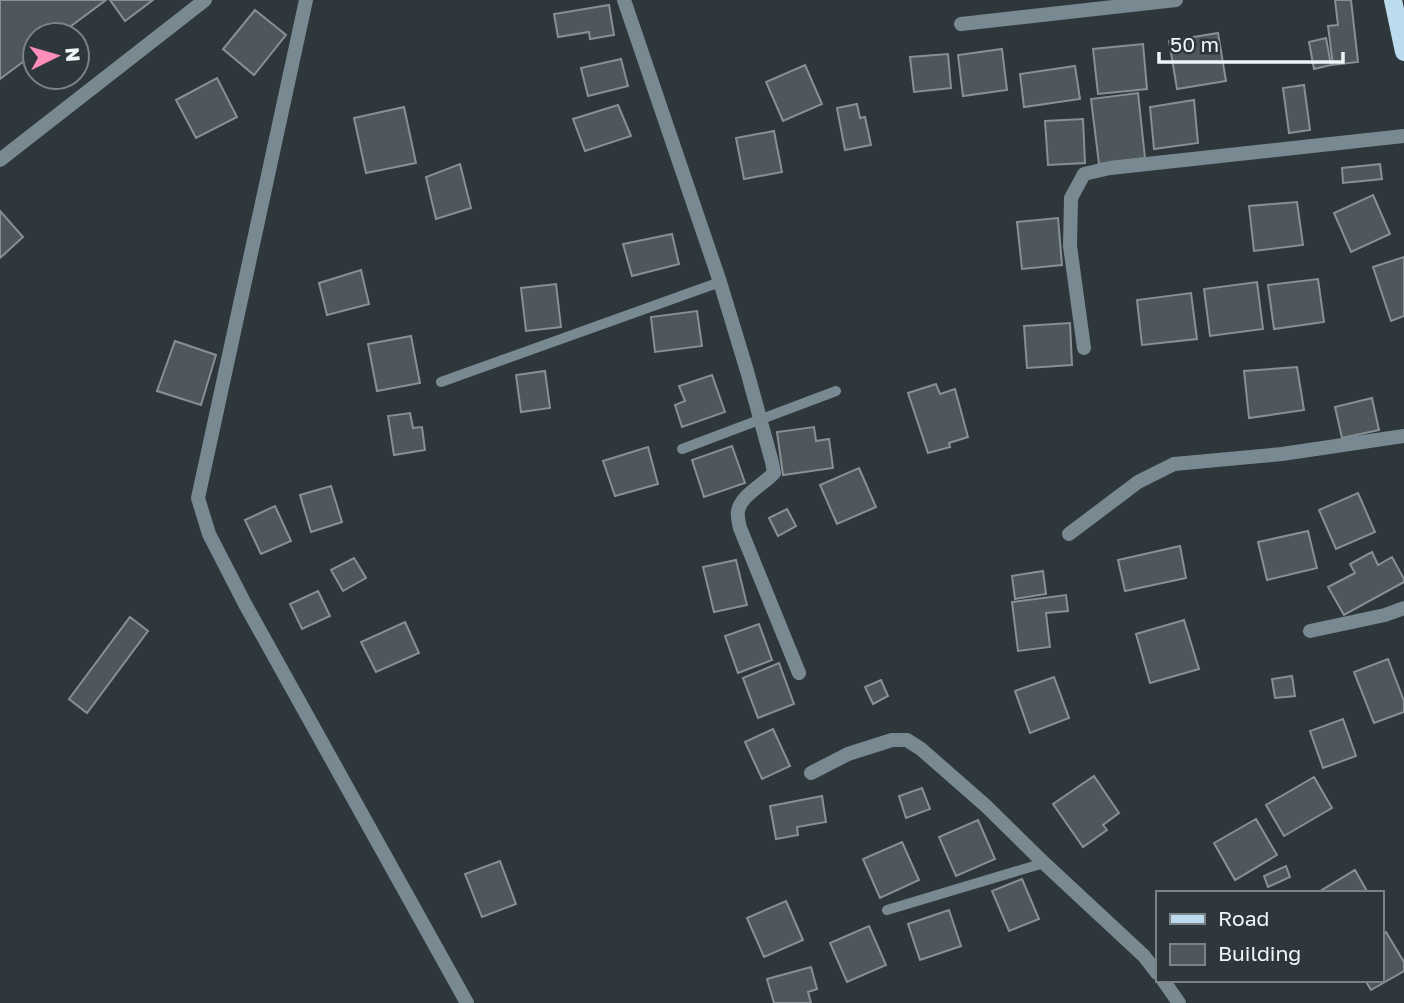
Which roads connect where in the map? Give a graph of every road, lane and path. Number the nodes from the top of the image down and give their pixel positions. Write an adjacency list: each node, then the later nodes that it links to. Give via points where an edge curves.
1 (205, 0): 9 (street)
2 (306, 0): 26 (street, via 198,498 209,534 245,604)
3 (624, 0): 10 (street)
4 (1176, 0): 6 (street)
5 (1393, 0): 7 (main road)
6 (961, 24)
7 (1404, 52)
8 (1404, 136): 11 (street, via 1084,174 1071,198 1070,246)
9 (0, 160)
10 (720, 282): 12 (lane); 14 (street)
11 (1084, 348)
12 (441, 382)
13 (835, 391): 14 (lane)
14 (760, 419): 16 (lane); 20 (street, via 774,473 745,496 737,512)
15 (1404, 436): 17 (street, via 1174,464 1138,482)
16 (682, 449)
17 (1069, 534)
18 (1404, 608): 19 (street)
19 (1310, 631)
20 (799, 673)
21 (811, 773): 22 (street, via 848,754 891,740 907,740 986,806)
22 (1044, 863): 23 (lane); 24 (street)
23 (887, 910)
24 (1156, 972)
25 (1164, 982): 27 (street)
26 (467, 1003)
27 (1179, 1003)

